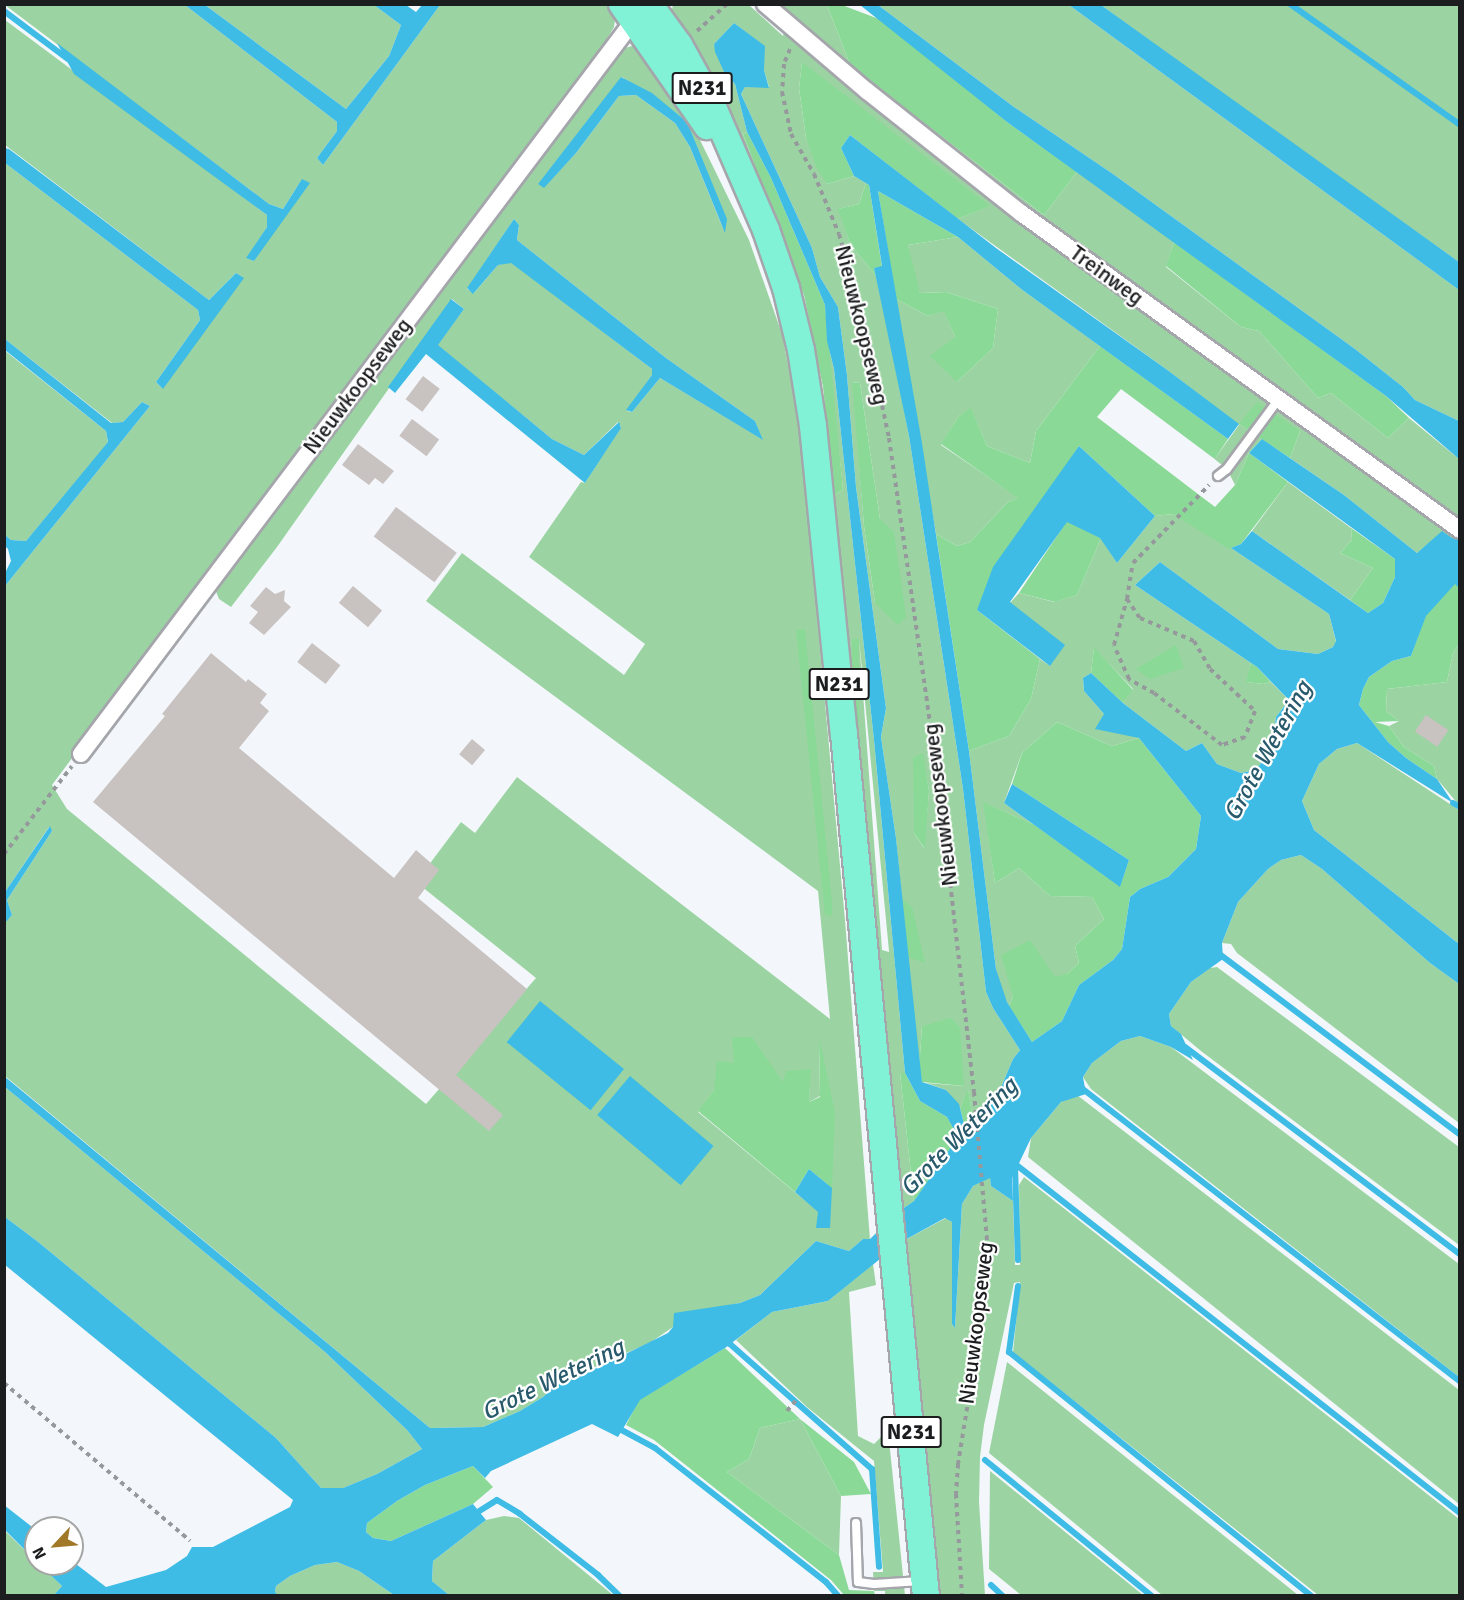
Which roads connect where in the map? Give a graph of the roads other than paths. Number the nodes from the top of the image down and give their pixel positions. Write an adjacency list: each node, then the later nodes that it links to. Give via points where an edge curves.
1 (765, 4): 3 (street, Treinweg, via 956,163)
2 (642, 8): 6 (street, Nieuwkoopseweg); 8 (main road, Nieuwkoopseweg / N231, via 679,45 712,105 786,288 801,350 813,426)
3 (1278, 400): 4 (lane); 5 (street, Treinweg)
4 (1218, 476)
5 (1454, 527)
6 (81, 754)
7 (856, 1523): 8 (lane, via 858,1582)
8 (925, 1588)

